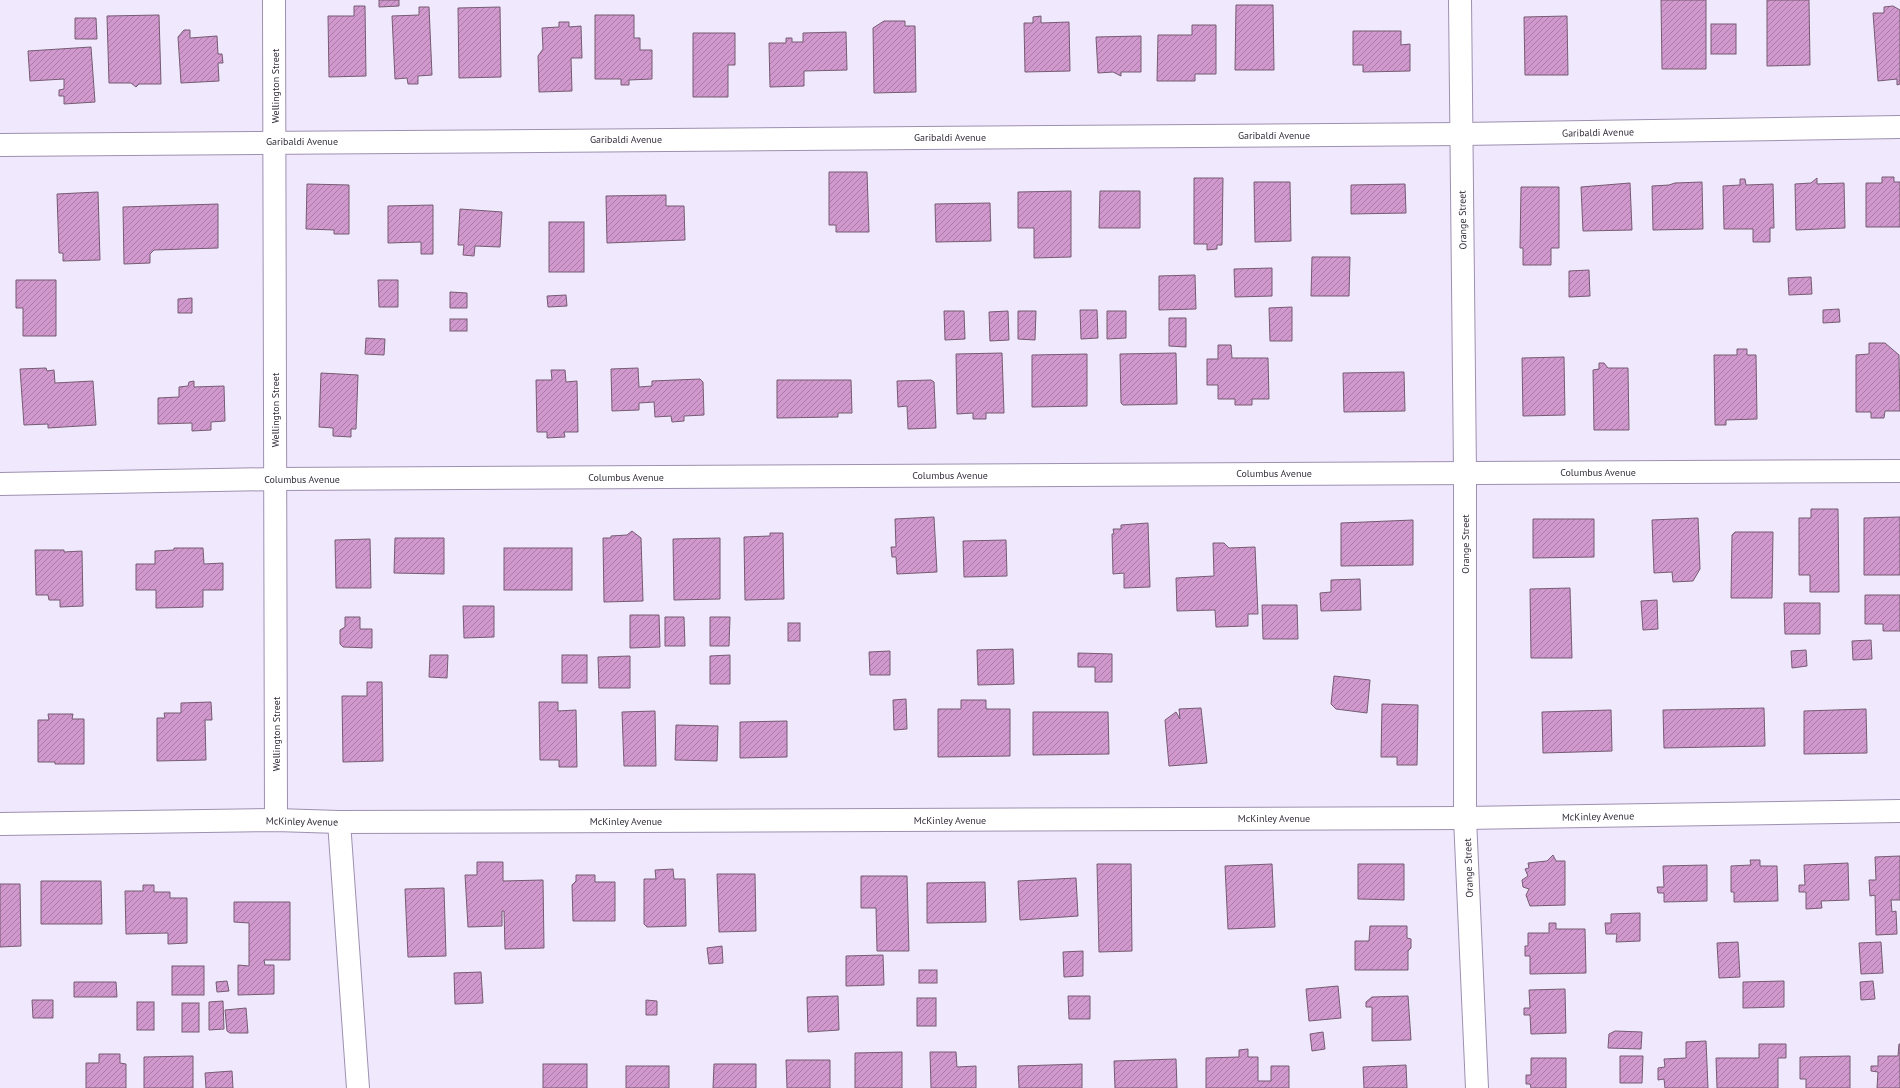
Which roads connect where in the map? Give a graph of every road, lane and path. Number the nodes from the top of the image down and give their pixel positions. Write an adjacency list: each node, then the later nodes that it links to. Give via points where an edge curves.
1 (274, 0): 5 (street, Wellington Street)
2 (1460, 0): 4 (street, Orange Street)
3 (1900, 127): 4 (street, Garibaldi Avenue)
4 (1462, 134): 5 (street, Garibaldi Avenue); 8 (street, Orange Street)
5 (275, 141): 6 (street, Garibaldi Avenue); 9 (street, Wellington Street)
6 (0, 145)
7 (1900, 471): 8 (street, Columbus Avenue)
8 (1465, 472): 9 (street, Columbus Avenue); 12 (street, Orange Street)
9 (275, 479): 10 (street, Columbus Avenue); 13 (street, Wellington Street)
10 (0, 484)
11 (1900, 811): 12 (street, McKinley Avenue)
12 (1466, 818): 14 (street, McKinley Avenue); 17 (street, Orange Street)
13 (276, 820): 14 (street, McKinley Avenue); 15 (street, McKinley Avenue)
14 (339, 822): 16 (street)
15 (0, 824)
16 (358, 1088)
17 (1477, 1088)

